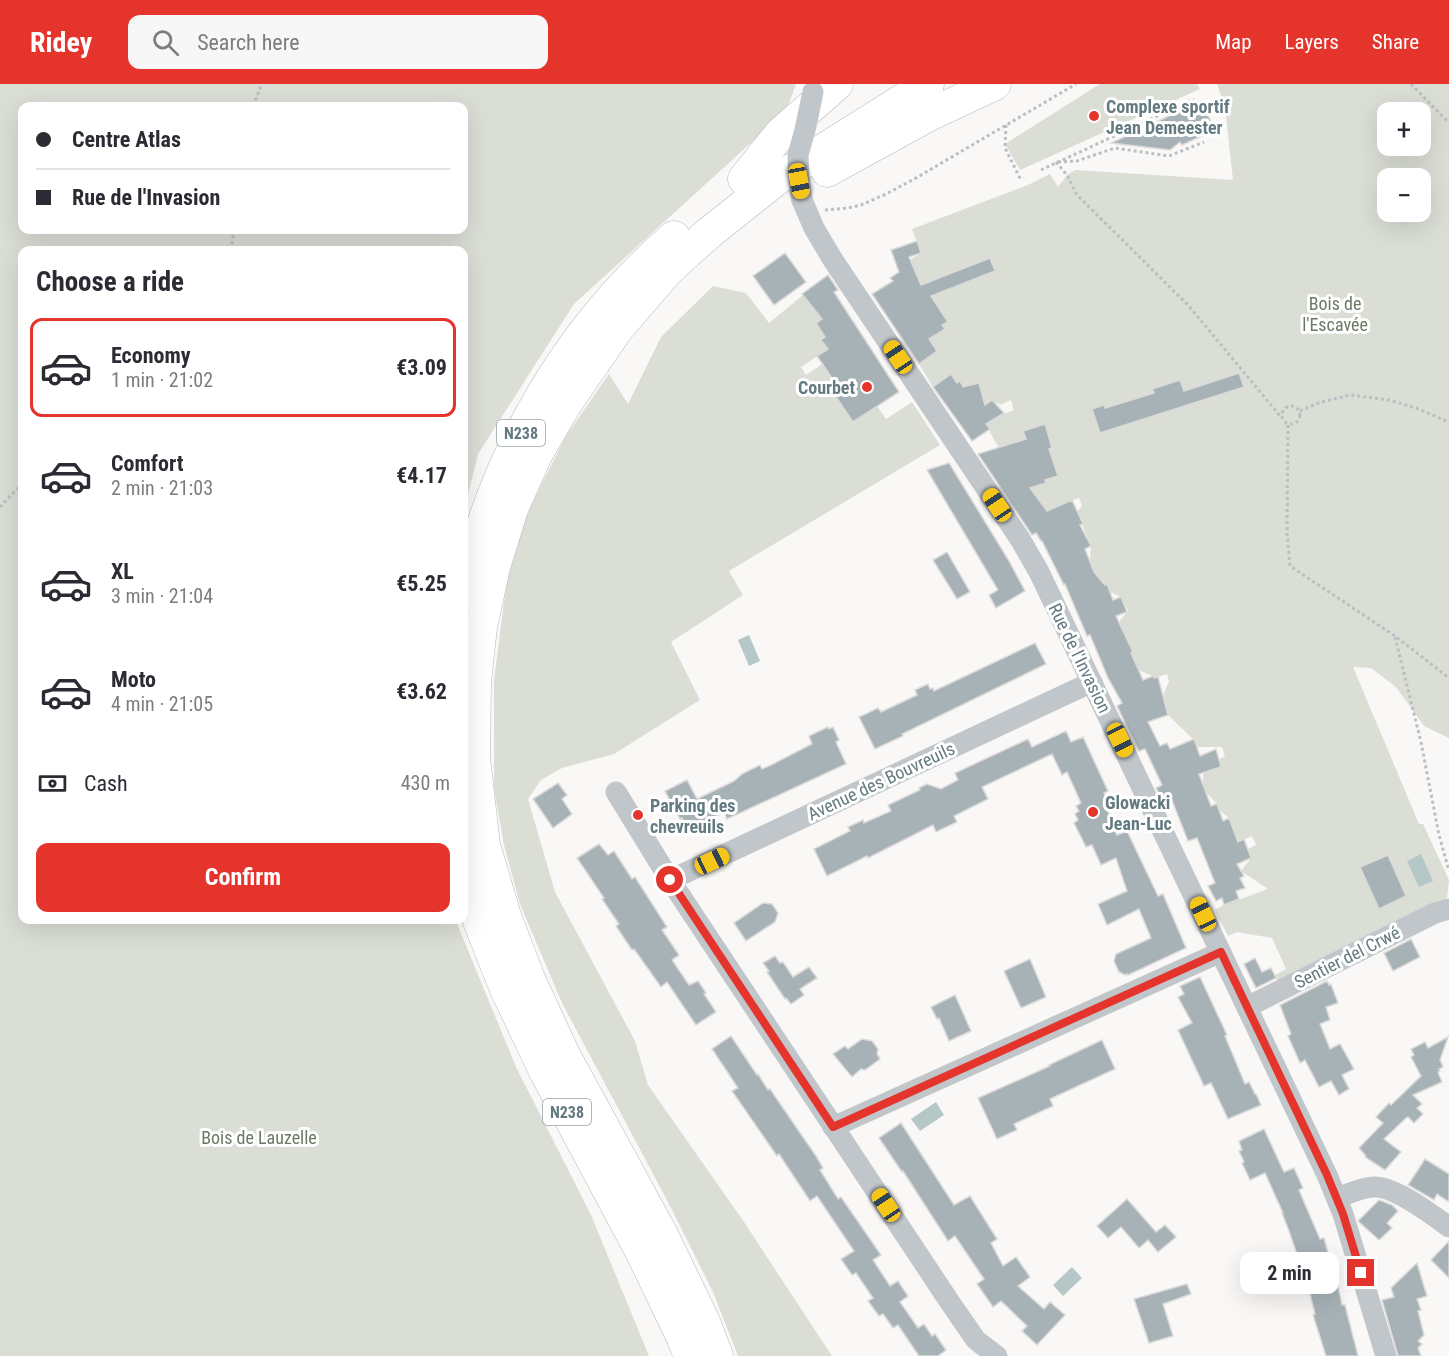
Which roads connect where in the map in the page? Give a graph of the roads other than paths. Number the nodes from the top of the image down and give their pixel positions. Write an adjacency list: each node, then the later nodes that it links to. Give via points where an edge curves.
1 (888, 84): 5 (highway, N238)
2 (928, 84): 6 (highway, N238, via 777,179 668,270)
3 (995, 84): 6 (highway, via 929,115 794,190 690,264)
4 (822, 87): 5 (highway); 8 (street, Rue de l'Invasion, bridge, via 798,155 804,206 833,260 1020,539)
5 (744, 180): 7 (highway, N238, via 656,252 579,339 542,394 514,447 489,503)
6 (618, 328): 19 (highway, N238, via 565,405 536,455 512,509 481,627 475,682 474,758 484,845 529,979 564,1055 662,1235)
7 (468, 574)
8 (1092, 682): 11 (street, Avenue des Bouvreuils); 13 (street, Rue de l'Invasion)
9 (616, 792): 11 (street)
10 (468, 876): 18 (highway, N238, via 479,921 506,989 641,1251)
11 (670, 880): 15 (street)
12 (1449, 909): 14 (street, Sentier del Crwé)
13 (1221, 952): 14 (street, Rue de l'Invasion); 15 (street)
14 (1247, 1007): 16 (street, Rue de l'Invasion)
15 (833, 1127): 20 (street, via 976,1340)
16 (1337, 1198): 17 (street, via 1381,1188 1408,1200); 21 (street, Rue de l'Invasion)
17 (1449, 1227)
18 (690, 1356)
19 (717, 1356)
20 (997, 1356)
21 (1386, 1356)

